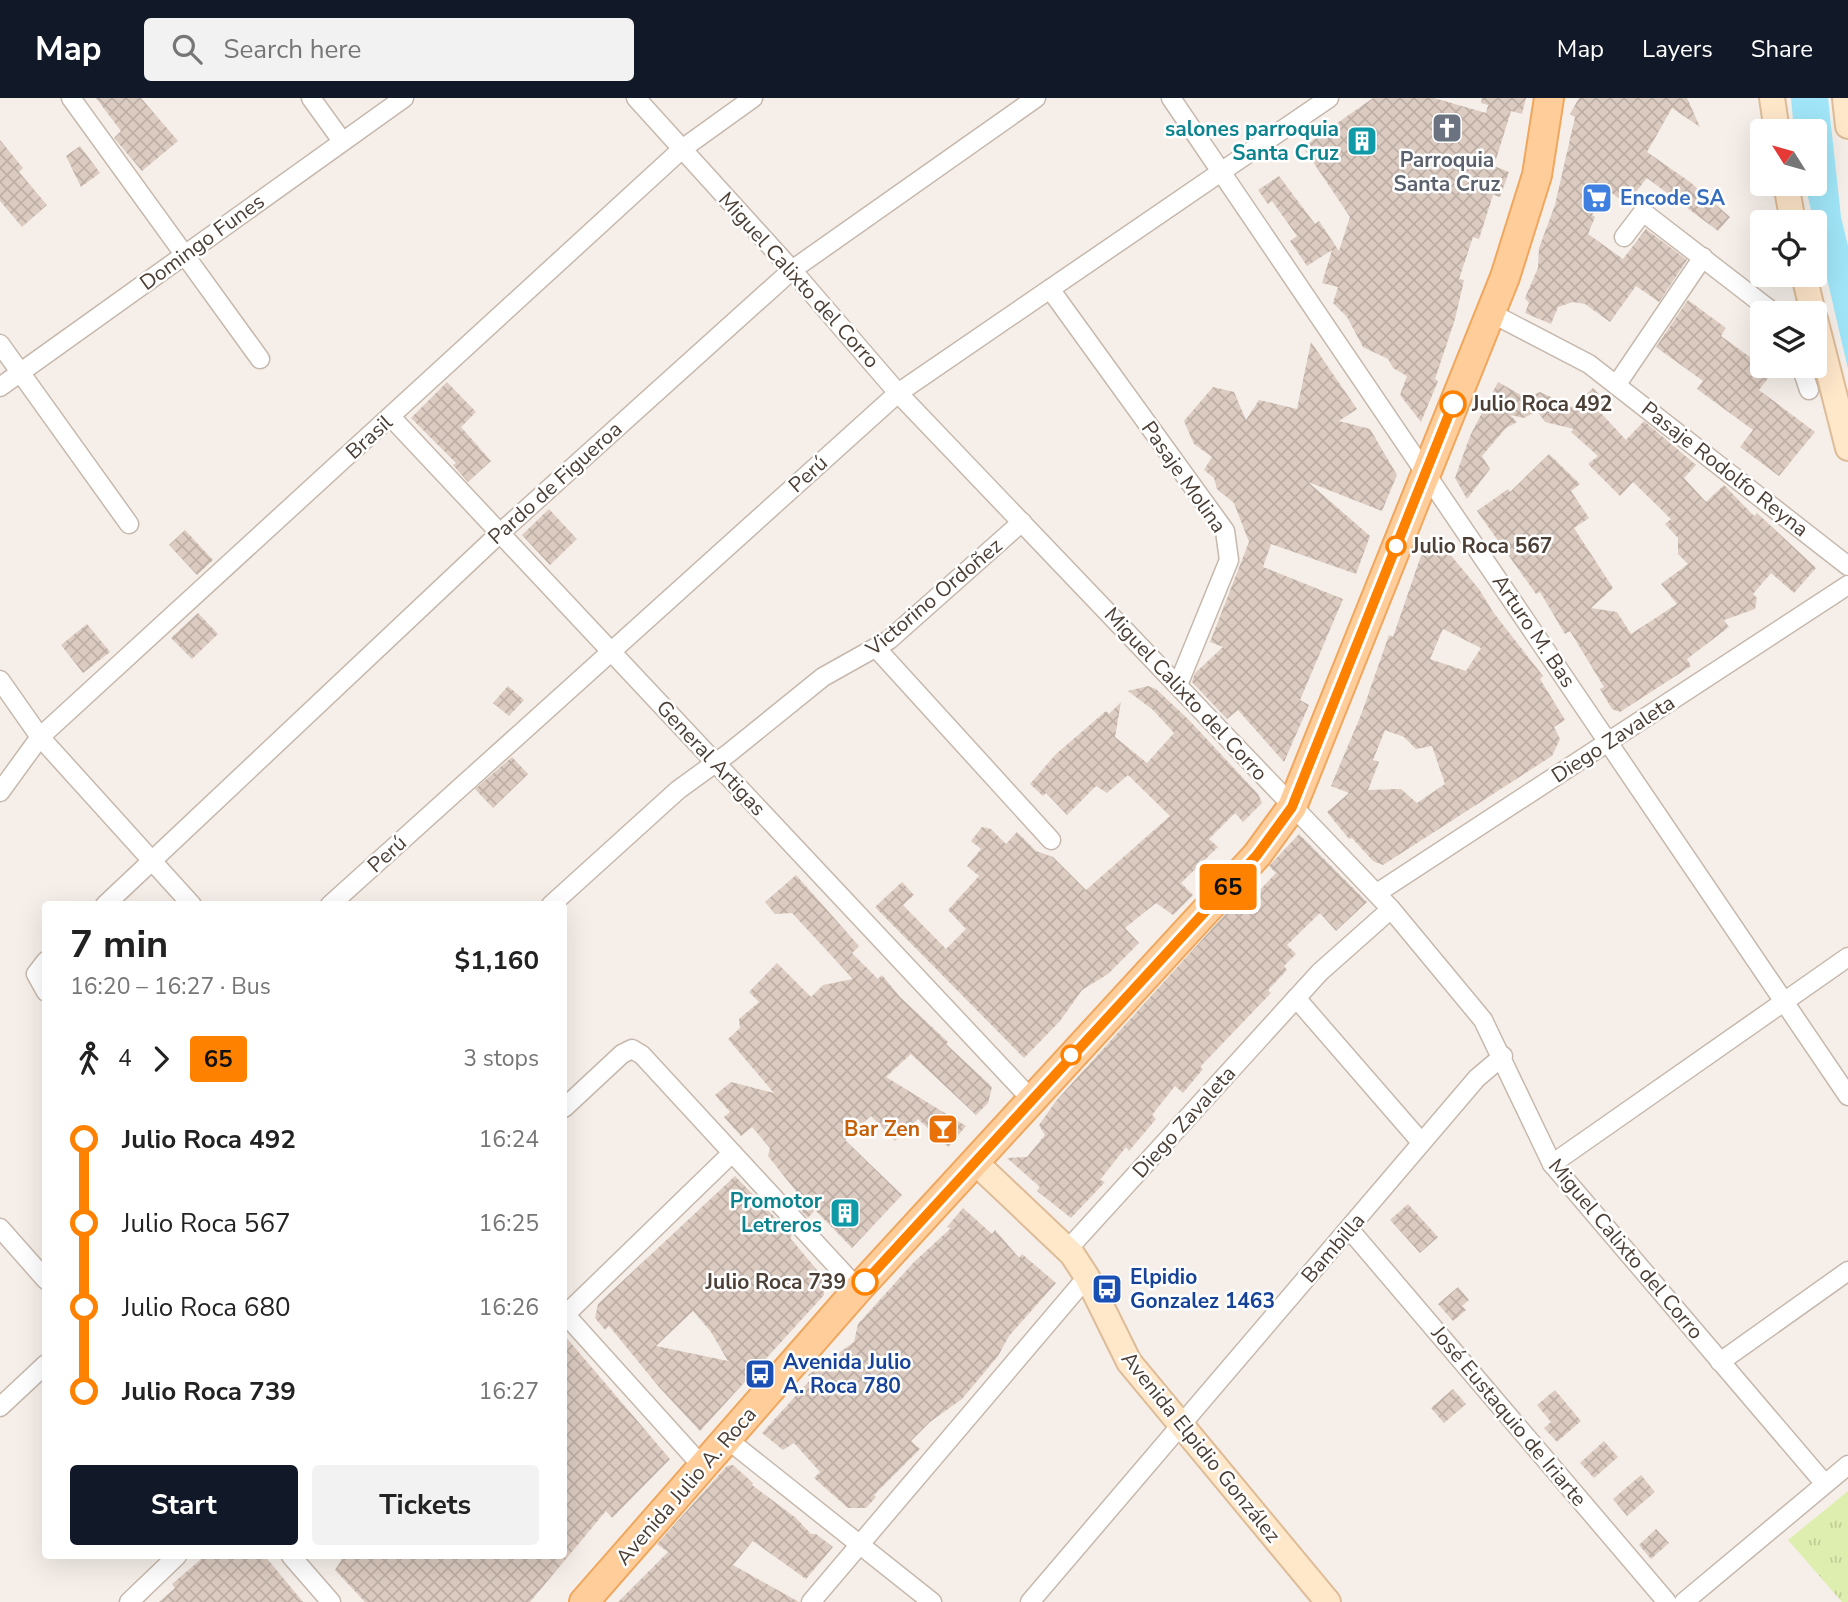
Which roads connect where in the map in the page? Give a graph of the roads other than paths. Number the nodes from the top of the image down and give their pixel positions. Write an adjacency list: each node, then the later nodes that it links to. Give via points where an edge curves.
1 (71, 98): 18 (street)
2 (311, 98): 14 (street)
3 (404, 98): 14 (street, Domingo Funes)
4 (636, 98): 15 (street, Miguel Calixto del Corro)
5 (753, 98): 15 (street, Brasil)
6 (1036, 98): 20 (street, Pardo de Figueroa)
7 (1171, 98): 16 (street, Arturo M. Bas)
8 (1329, 98): 16 (street, Perú)
9 (1549, 98): 23 (main road, Avenida Julio A. Roca, via 1536,175)
10 (1772, 98): 12 (main road)
11 (1845, 98): 13 (main road)
12 (1775, 119)
13 (1848, 126)
14 (342, 141): 18 (street, Domingo Funes)
15 (682, 149): 20 (street, Miguel Calixto del Corro); 33 (street, Brasil)
16 (1219, 172): 21 (street, Perú); 35 (street, Arturo M. Bas)
17 (1625, 237): 19 (street, via 1643,212)
18 (183, 257): 25 (street); 27 (street, Domingo Funes)
19 (1703, 257): 22 (street); 29 (street)
20 (792, 270): 32 (street, Miguel Calixto del Corro); 38 (street, Pardo de Figueroa)
21 (1050, 289): 32 (street, Perú); 44 (street, Pasaje Molina, via 1225,531 1229,560)
22 (1759, 301)
23 (1491, 313): 29 (street, Pasaje Rodolfo Reyna, via 1566,350); 35 (main road, Avenida Julio A. Roca)
24 (0, 344): 27 (street)
25 (260, 359)
26 (1827, 366): 34 (main road)
27 (21, 372): 30 (street, Domingo Funes); 37 (street)
28 (1805, 378): 31 (street)
29 (1617, 384): 39 (street, Pasaje Rodolfo Reyna)
30 (0, 387)
31 (1809, 390)
32 (898, 393): 36 (street, Miguel Calixto del Corro); 42 (street, Perú)
33 (391, 417): 38 (street, General Artigas); 45 (street, Brasil)
34 (1848, 448)
35 (1425, 473): 46 (street, Arturo M. Bas); 49 (main road, Avenida Julio A. Roca)
36 (1022, 523): 41 (street, Victorino Ordoñez); 44 (street, Miguel Calixto del Corro)
37 (129, 524)
38 (500, 533): 42 (street, General Artigas); 51 (street, Pardo de Figueroa)
39 (1848, 566)
40 (1848, 585): 46 (street, Diego Zavaleta)
41 (877, 649): 47 (street, Victorino Ordoñez, via 823,677); 50 (street)
42 (612, 651): 47 (street, General Artigas); 55 (street, Perú)
43 (0, 680): 45 (street)
44 (1178, 684): 49 (street, Miguel Calixto del Corro)
45 (40, 737): 48 (street, Brasil); 51 (street)
46 (1610, 741): 52 (street, Diego Zavaleta); 60 (street, Arturo M. Bas)
47 (714, 762): 56 (street, Victorino Ordoñez); 63 (street, General Artigas)
48 (0, 792)
49 (1292, 807): 52 (street, Miguel Calixto del Corro); 63 (main road, Avenida Julio A. Roca, via 1257,855)
50 (1051, 840)
51 (152, 860): 53 (street, Pardo de Figueroa); 54 (street)
52 (1377, 893): 57 (street, Miguel Calixto del Corro)
53 (109, 901)
54 (188, 901)
55 (334, 901)
56 (555, 901)
57 (1391, 909): 59 (street, Diego Zavaleta); 61 (street, Miguel Calixto del Corro, via 1483,1020)
58 (1848, 957): 60 (street)
59 (1296, 998): 65 (street); 71 (street, Diego Zavaleta)
60 (1784, 1001): 62 (street, Arturo M. Bas); 68 (street)
61 (1503, 1056): 65 (street, Bambilla, via 1477,1078); 68 (street, Miguel Calixto del Corro)
62 (1848, 1096)
63 (1031, 1099): 67 (main road, Avenida Julio A. Roca)
64 (567, 1105): 66 (street, via 632,1049)
65 (1421, 1142): 70 (street, Bambilla)
66 (732, 1153): 75 (street); 76 (street)
67 (974, 1161): 71 (main road, Avenida Elpidio González); 75 (main road, Avenida Julio A. Roca)
68 (1552, 1164): 78 (street, Miguel Calixto del Corro)
69 (0, 1228): 73 (street)
70 (1350, 1230): 81 (street, Bambilla); 96 (street, José Eustaquio de Iriarte)
71 (1068, 1249): 74 (main road, Avenida Elpidio González)
72 (1848, 1270): 78 (street)
73 (42, 1275)
74 (1087, 1277): 81 (main road, Avenida Elpidio González, via 1129,1362); 86 (street)
75 (858, 1289): 82 (main road, Avenida Julio A. Roca)
76 (567, 1312)
77 (567, 1318): 84 (street)
78 (1720, 1362): 85 (street, Miguel Calixto del Corro)
79 (42, 1368): 80 (street)
80 (0, 1407)
81 (1178, 1424): 94 (street, Bambilla); 95 (main road, Avenida Elpidio González)
82 (727, 1439): 84 (main road, Avenida Julio A. Roca); 86 (street)
83 (1848, 1465): 85 (street)
84 (703, 1467): 91 (main road, Avenida Julio A. Roca)
85 (1825, 1484): 97 (street)
86 (861, 1545): 92 (street); 93 (street)
87 (174, 1559): 89 (street)
88 (294, 1559): 90 (street)
89 (129, 1602)
90 (331, 1602)
91 (584, 1602)
92 (811, 1602)
93 (932, 1602)
94 (1030, 1602)
95 (1328, 1602)
96 (1667, 1602)
97 (1684, 1602)

